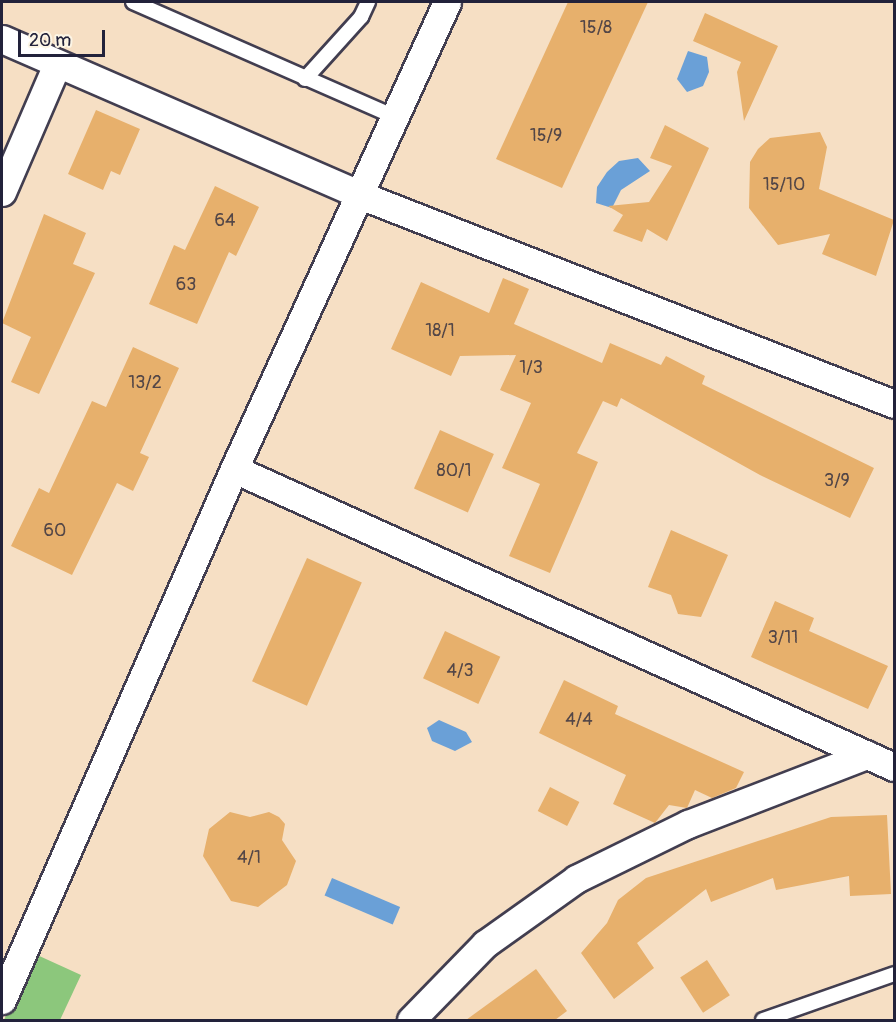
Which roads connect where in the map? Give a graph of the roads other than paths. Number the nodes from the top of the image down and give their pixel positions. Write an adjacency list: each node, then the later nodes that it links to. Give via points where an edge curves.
1 (133, 2): 6 (lane)
2 (368, 2): 6 (lane, via 361,16)
3 (447, 2): 7 (street)
4 (2, 39): 5 (street)
5 (57, 64): 8 (street); 9 (street)
6 (305, 78): 7 (lane)
7 (395, 117): 9 (street)
8 (2, 192)
9 (360, 195): 10 (street); 11 (street)
10 (894, 404)
11 (234, 469): 12 (street); 15 (street)
12 (867, 755): 13 (street); 16 (street, via 688,824 576,879 485,944)
13 (894, 767)
14 (894, 974): 17 (lane)
15 (2, 1000)
16 (411, 1020)
17 (763, 1020)

